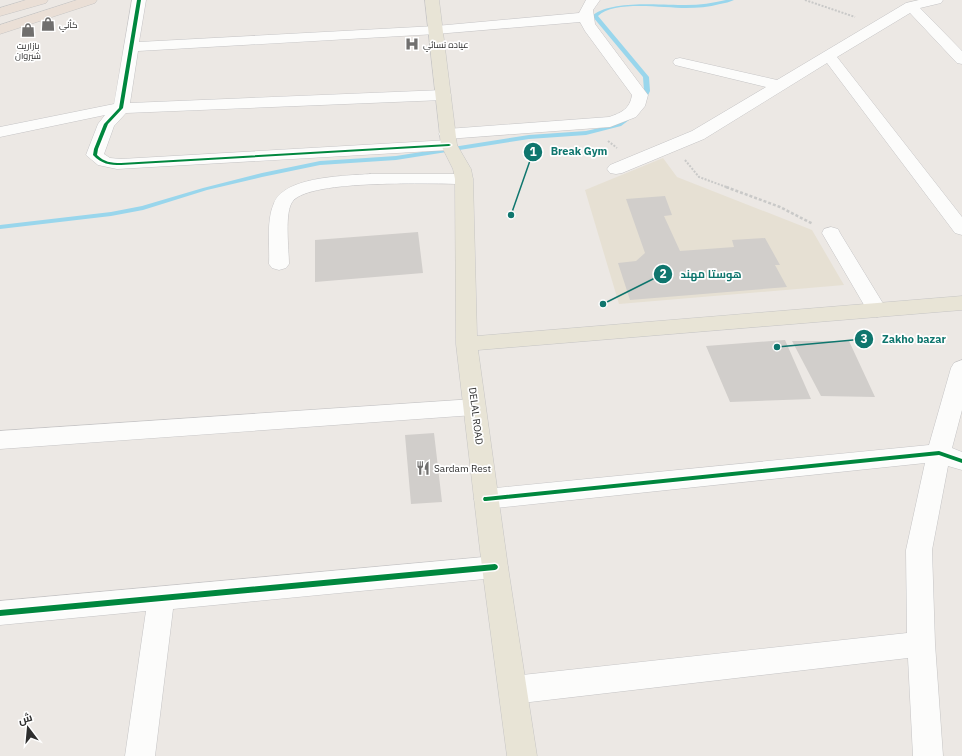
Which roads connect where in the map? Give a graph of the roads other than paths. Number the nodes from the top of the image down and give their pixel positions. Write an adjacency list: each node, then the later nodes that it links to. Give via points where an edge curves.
1 (41, 0): 8 (highway)
2 (90, 0): 10 (highway)
3 (139, 0): 12 (street)
4 (432, 0): 11 (main road)
5 (593, 0): 9 (street)
6 (936, 0): 7 (street)
7 (911, 6): 13 (street); 14 (street)
8 (0, 12)
9 (585, 17): 11 (street); 20 (street, via 590,28 640,95 640,104 634,112 610,122)
10 (0, 30)
11 (436, 30): 12 (street); 17 (main road)
12 (131, 47): 18 (street)
13 (829, 56): 16 (street); 23 (street)
14 (962, 60)
15 (680, 62): 16 (street)
16 (781, 86): 21 (street, via 698,135)
17 (443, 95): 18 (street); 20 (main road)
18 (121, 108): 19 (street); 20 (street, via 106,124 96,149 95,155 100,161 109,164)
19 (0, 132)
20 (448, 139): 22 (main road)
21 (616, 169)
22 (463, 174): 25 (street, via 370,180 296,190 286,198 281,211); 28 (main road, DELAL ROAD)
23 (962, 229)
24 (831, 233): 27 (street)
25 (279, 264)
26 (962, 303): 27 (main road)
27 (877, 310): 28 (main road)
28 (467, 344): 30 (main road, DELAL ROAD)
29 (962, 368): 32 (street)
30 (474, 407): 31 (street); 33 (main road, DELAL ROAD)
31 (0, 440)
32 (950, 457): 33 (street); 37 (street, via 919,550)
33 (486, 499): 34 (main road, DELAL ROAD)
34 (495, 566): 35 (street); 38 (main road, DELAL ROAD)
35 (161, 597): 36 (street); 39 (street)
36 (0, 613)
37 (921, 644): 38 (street); 41 (street)
38 (513, 690): 40 (main road, DELAL ROAD)
39 (140, 756)
40 (522, 756)
41 (928, 756)

